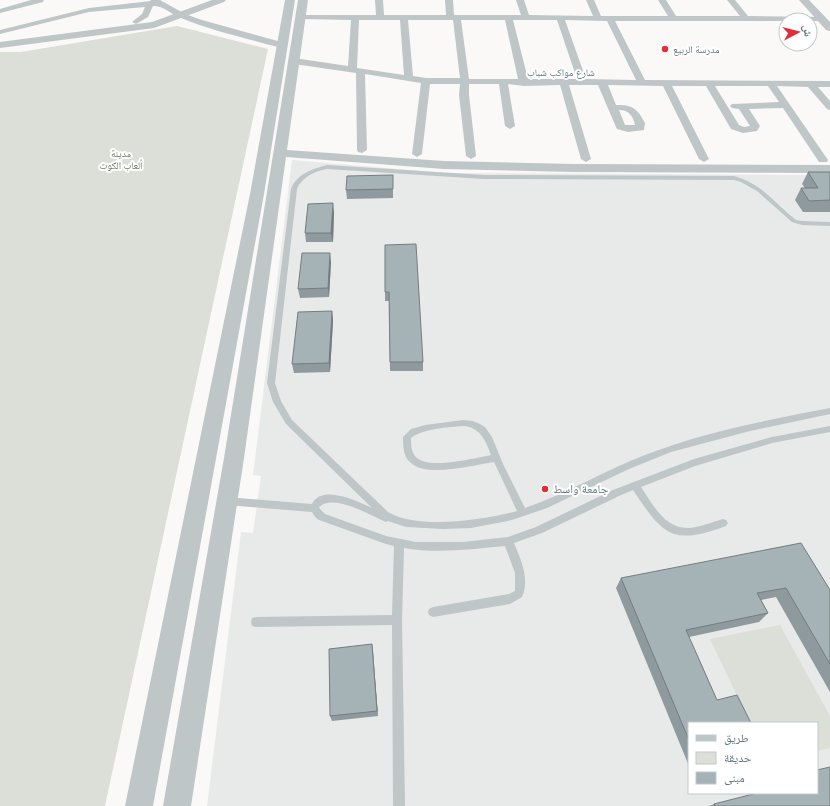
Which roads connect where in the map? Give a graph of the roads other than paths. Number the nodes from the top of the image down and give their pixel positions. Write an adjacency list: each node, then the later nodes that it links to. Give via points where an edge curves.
1 (40, 0): 14 (street)
2 (88, 0): 17 (street)
3 (201, 0): 19 (street)
4 (221, 0): 19 (street)
5 (290, 0): 38 (street)
6 (379, 0): 21 (street)
7 (449, 0): 23 (street)
8 (520, 0): 25 (street)
9 (590, 0): 27 (street)
10 (662, 0): 29 (street)
11 (732, 0): 30 (street)
12 (804, 0): 31 (street)
13 (813, 0): 31 (street)
14 (22, 2): 18 (street); 32 (street)
15 (154, 2): 17 (street); 19 (street); 33 (street, via 145,15)
16 (302, 8): 20 (street); 39 (street)
17 (102, 9): 32 (street)
18 (0, 11)
19 (178, 13): 33 (street); 37 (street, via 160,24); 38 (street, via 215,27)
20 (355, 17): 21 (street); 40 (street)
21 (380, 17): 22 (street)
22 (404, 17): 23 (street); 41 (street)
23 (454, 17): 24 (street); 43 (street)
24 (508, 17): 25 (street); 45 (street)
25 (525, 18): 26 (street)
26 (560, 18): 27 (street); 47 (street)
27 (598, 18): 28 (street)
28 (610, 18): 29 (street); 49 (street)
29 (673, 18): 30 (street)
30 (745, 18): 31 (street)
31 (826, 18): 34 (street)
32 (49, 20): 35 (street)
33 (136, 22): 36 (street)
34 (830, 28)
35 (0, 32)
36 (0, 39)
37 (0, 45)
38 (282, 45): 73 (street, via 257,194)
39 (294, 61): 40 (street, شارع مواكب شباب); 61 (street)
40 (356, 71): 41 (street, شارع مواكب شباب); 62 (street)
41 (409, 79): 42 (street, شارع مواكب شباب)
42 (426, 81): 43 (street, شارع مواكب شباب); 63 (street)
43 (464, 82): 44 (street, شارع مواكب شباب); 64 (street)
44 (503, 83): 45 (street, شارع مواكب شباب); 60 (street)
45 (524, 83): 46 (street, شارع مواكب شباب)
46 (564, 83): 47 (street, شارع مواكب شباب); 65 (street)
47 (583, 83): 48 (street, شارع مواكب شباب)
48 (602, 83): 49 (street, شارع مواكب شباب); 59 (street)
49 (642, 83): 50 (street, شارع مواكب شباب)
50 (666, 83): 51 (street, شارع مواكب شباب); 66 (street)
51 (709, 83): 52 (street, شارع مواكب شباب); 56 (street)
52 (771, 84): 53 (street, شارع مواكب شباب); 55 (street)
53 (811, 84): 54 (street, شارع مواكب شباب); 58 (street)
54 (830, 84)
55 (786, 105): 57 (street); 67 (street)
56 (722, 106): 57 (street); 57 (street, via 736,128 753,129 754,126)
57 (742, 106)
58 (830, 107)
59 (613, 108)
60 (510, 126)
61 (281, 148): 62 (street); 67 (street, via 450,165 573,168); 71 (street)
62 (362, 150): 63 (street)
63 (417, 154): 64 (street)
64 (470, 156): 65 (street)
65 (586, 159): 66 (street)
66 (704, 159): 67 (street)
67 (828, 163)
68 (830, 224): 78 (lane, via 802,224 794,221 753,184 734,178 484,177 334,167 318,169 304,175 294,189 270,384 289,422)
69 (830, 411): 77 (lane, via 704,439 670,450 610,473 539,508)
70 (830, 429): 74 (lane, via 772,440 710,457)
71 (234, 458): 73 (street); 75 (street)
72 (496, 458): 72 (lane, via 487,436 477,426 463,423 444,425 412,431 407,437 406,446 410,457 416,464 427,467); 77 (lane)
73 (205, 459): 83 (street)
74 (635, 486): 79 (lane, via 658,518 666,526 677,531 689,532); 80 (lane, via 539,530)
75 (227, 500): 76 (lane); 82 (street)
76 (315, 508): 78 (lane, via 320,501 332,499 354,504); 81 (lane, via 317,514 322,517)
77 (523, 513): 78 (lane, via 494,521 447,526 412,524)
78 (392, 519)
79 (723, 523)
80 (508, 541): 81 (lane, via 436,547); 84 (lane, via 520,573 522,584 519,594 510,599)
81 (399, 543): 85 (lane)
82 (217, 558): 83 (street); 88 (street)
83 (186, 560): 87 (street)
84 (433, 612)
85 (396, 620): 86 (lane); 89 (lane)
86 (256, 622)
87 (139, 806)
88 (177, 806)
89 (399, 806)

